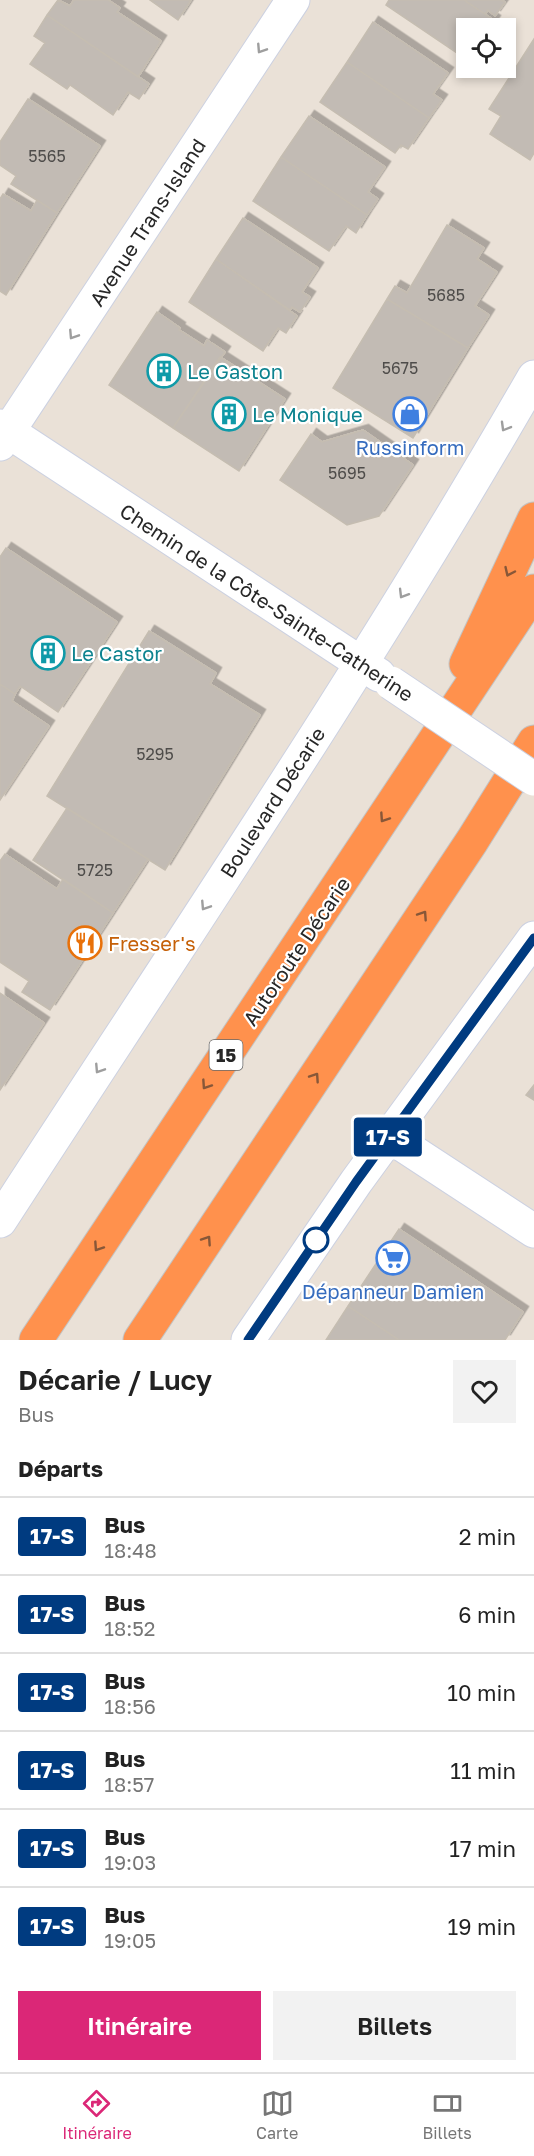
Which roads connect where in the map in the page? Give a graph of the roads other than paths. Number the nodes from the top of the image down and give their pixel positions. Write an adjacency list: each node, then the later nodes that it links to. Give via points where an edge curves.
1 (293, 0): 3 (main road, Avenue Trans-Island, one-way to 3)
2 (534, 377): 6 (main road, Boulevard Décarie, one-way to 6)
3 (3, 434): 6 (main road, Chemin de la Côte-Sainte-Catherine)
4 (534, 519): 8 (highway, one-way to 8)
5 (534, 591): 8 (highway, Autoroute Décarie / 15)
6 (362, 662): 10 (main road, Chemin de la Côte-Sainte-Catherine, bridge); 14 (main road, Boulevard Décarie, one-way to 14)
7 (534, 742): 11 (highway)
8 (417, 770): 16 (highway, Autoroute Décarie / 15, one-way to 16)
9 (534, 774): 11 (highway)
10 (534, 779)
11 (472, 841): 17 (highway, one-way to 11)
12 (534, 938): 13 (main road)
13 (389, 1136): 15 (main road); 18 (main road)
14 (0, 1221)
15 (534, 1231)
16 (36, 1340)
17 (140, 1340)
18 (248, 1340)

